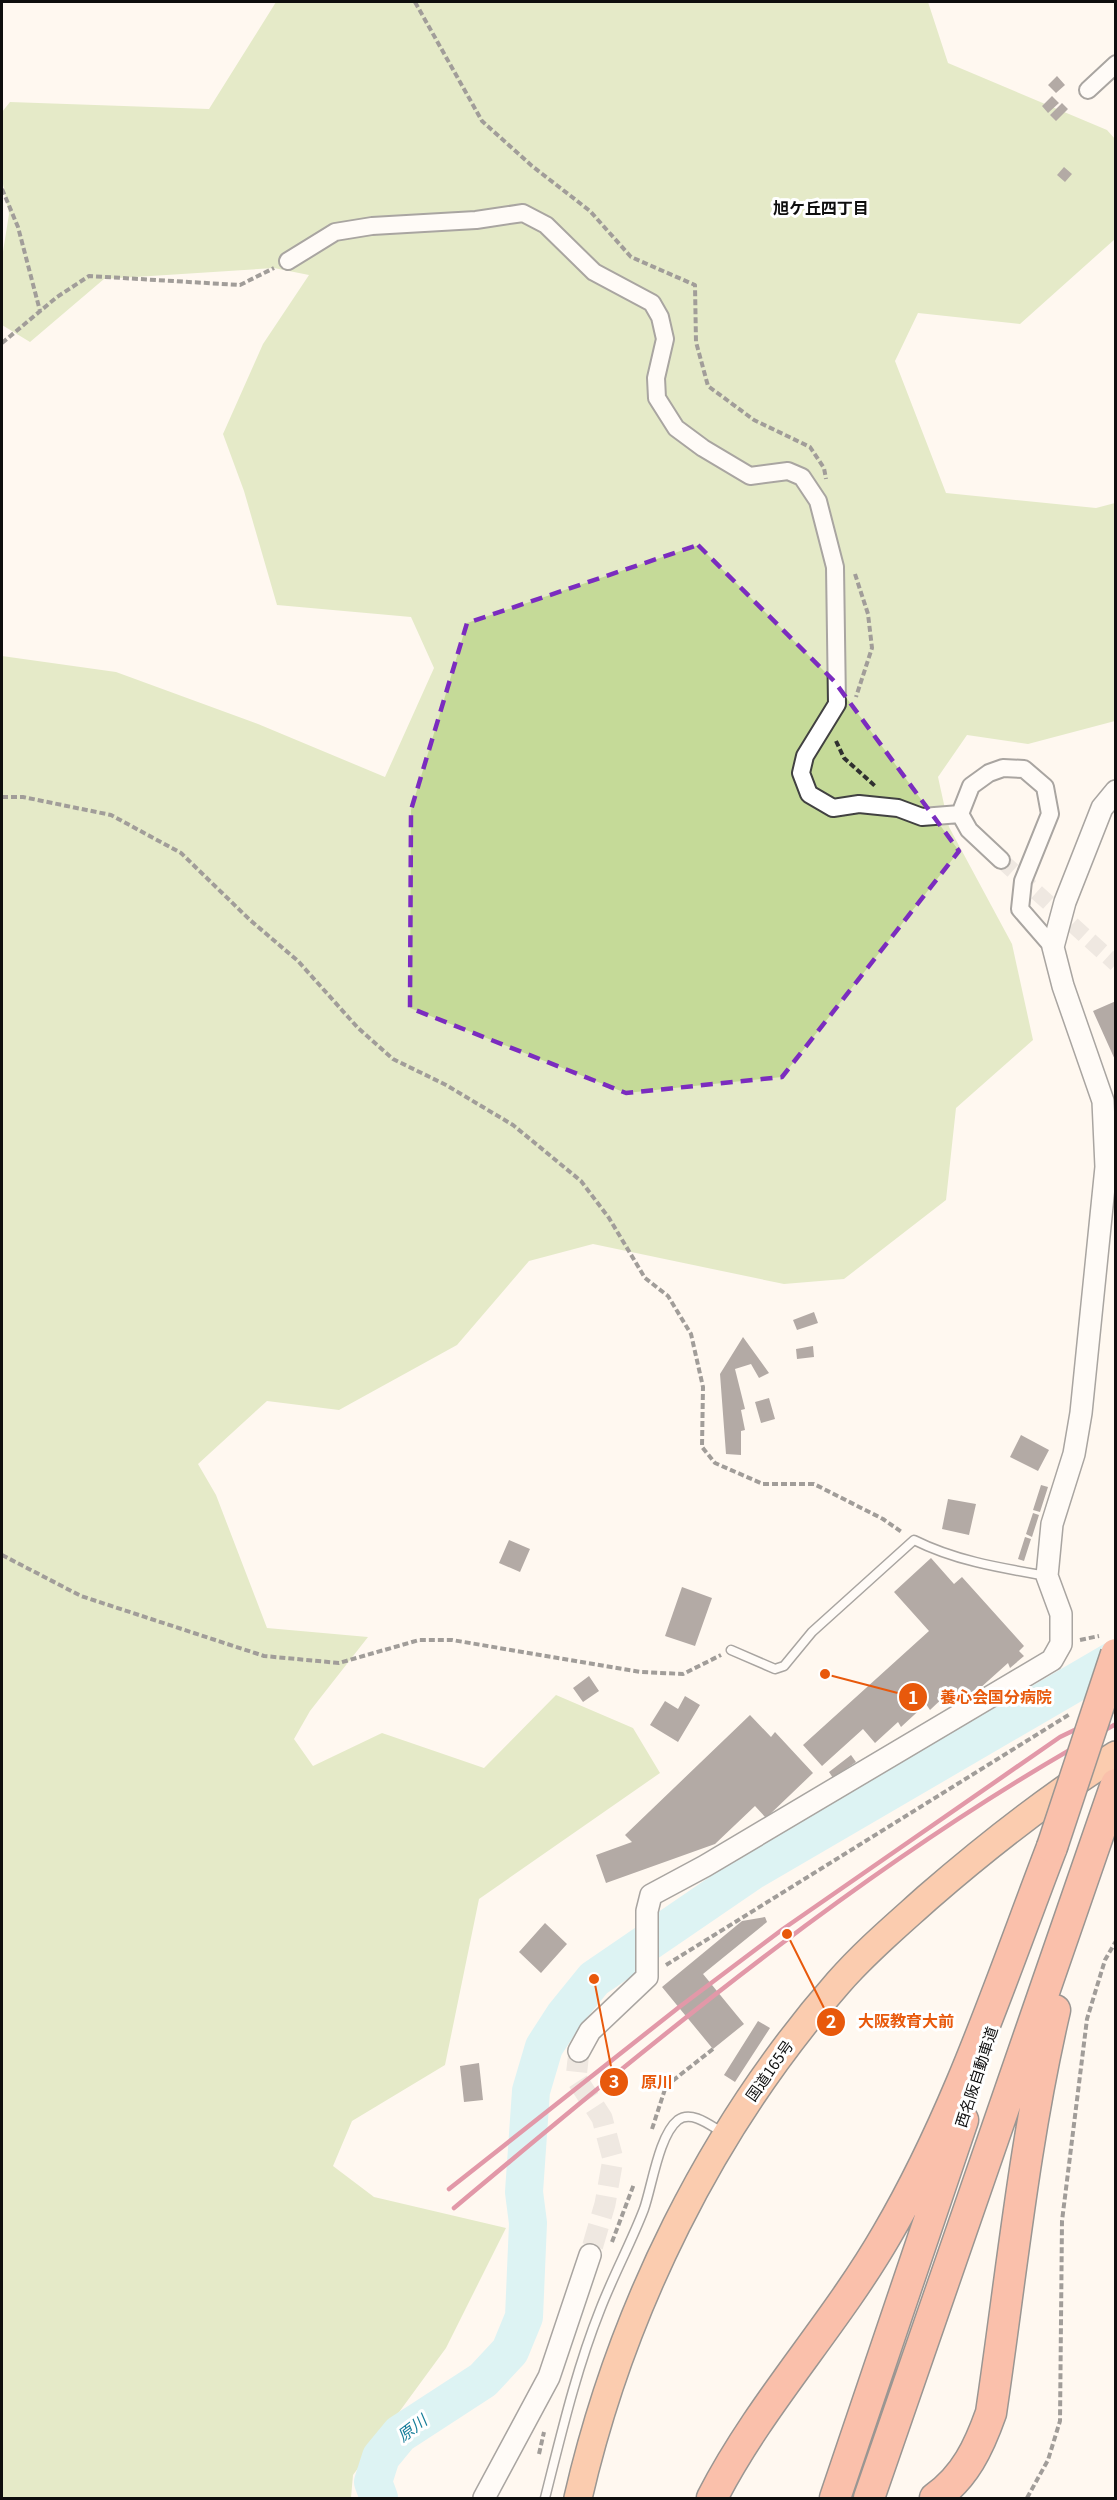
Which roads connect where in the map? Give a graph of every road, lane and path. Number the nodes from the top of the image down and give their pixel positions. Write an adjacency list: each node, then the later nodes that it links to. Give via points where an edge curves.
1 (415, 2): 8 (path, via 482,121 590,211 631,257 695,285 696,342 708,386 754,420 810,447 825,468)
2 (1116, 64): 3 (street)
3 (1088, 90)
4 (2, 189): 6 (path, via 18,227)
5 (288, 261): 6 (path, via 240,285 89,276); 14 (street, via 335,232 523,213 546,225 594,272 652,303 665,339 656,378 657,398 676,428 750,476 788,471 802,477 818,501 835,567 837,704 805,756 801,773 809,794 833,808 860,804)
6 (40, 311): 7 (path)
7 (2, 343)
8 (828, 486)
9 (852, 566): 10 (path, via 868,614 872,648)
10 (854, 703)
11 (841, 734): 14 (path, via 835,742 843,758)
12 (1116, 792): 17 (street, via 1102,808 1065,902)
13 (2, 797): 18 (path, via 23,797 111,815 181,853 298,961 358,1028 393,1059 513,1125 581,1181 645,1278 668,1296 691,1334 703,1387 702,1447 715,1463 763,1484 814,1484)
14 (898, 808): 15 (street, via 922,817)
15 (960, 814): 16 (street, via 969,830); 17 (street, via 971,786 1003,768 1024,769 1045,787 1050,814 1023,881 1020,909)
16 (1001, 860)
17 (1053, 947): 20 (street, via 1103,1101 1106,1167 1081,1413 1074,1454 1052,1524)
18 (914, 1540): 20 (lane, via 976,1563); 23 (lane, via 812,1632 784,1666 775,1669)
19 (2, 1555): 23 (path, via 81,1596 264,1656 339,1663 419,1640 452,1640 641,1672 683,1674)
20 (1047, 1576): 22 (street, via 1061,1614)
21 (1111, 1643): 22 (path, via 1097,1637); 28 (highway, 西名阪自動車道, bridge)
22 (1060, 1644): 30 (street, via 1052,1660 651,1895 647,1911)
23 (731, 1650)
24 (1075, 1711): 30 (path)
25 (1116, 1755): 33 (highway, 国道165号, via 1028,1815 882,1938 797,2033)
26 (1116, 1784): 27 (highway)
27 (1105, 1815): 42 (highway); 43 (highway, via 1039,2080 991,2413 966,2468)
28 (1052, 1847): 40 (highway, via 950,2108 910,2194 860,2278 757,2421); 41 (highway, 西名阪自動車道)
29 (1116, 1941): 44 (path, via 1105,1960 1087,2019 1063,2210 1060,2421 1048,2460)
30 (647, 1977): 32 (street, via 590,2031)
31 (713, 2049): 34 (path, via 666,2086)
32 (579, 2051)
33 (726, 2134): 38 (lane, via 694,2116 677,2121 664,2138 648,2196 599,2310); 39 (highway, 国道165号, via 685,2210 622,2352 598,2421)
34 (648, 2140)
35 (638, 2173): 36 (path)
36 (599, 2252): 37 (street, via 549,2377)
37 (484, 2499)
38 (544, 2499)
39 (578, 2499)
40 (712, 2499)
41 (835, 2499)
42 (869, 2499)
43 (935, 2499)
44 (1027, 2499)

